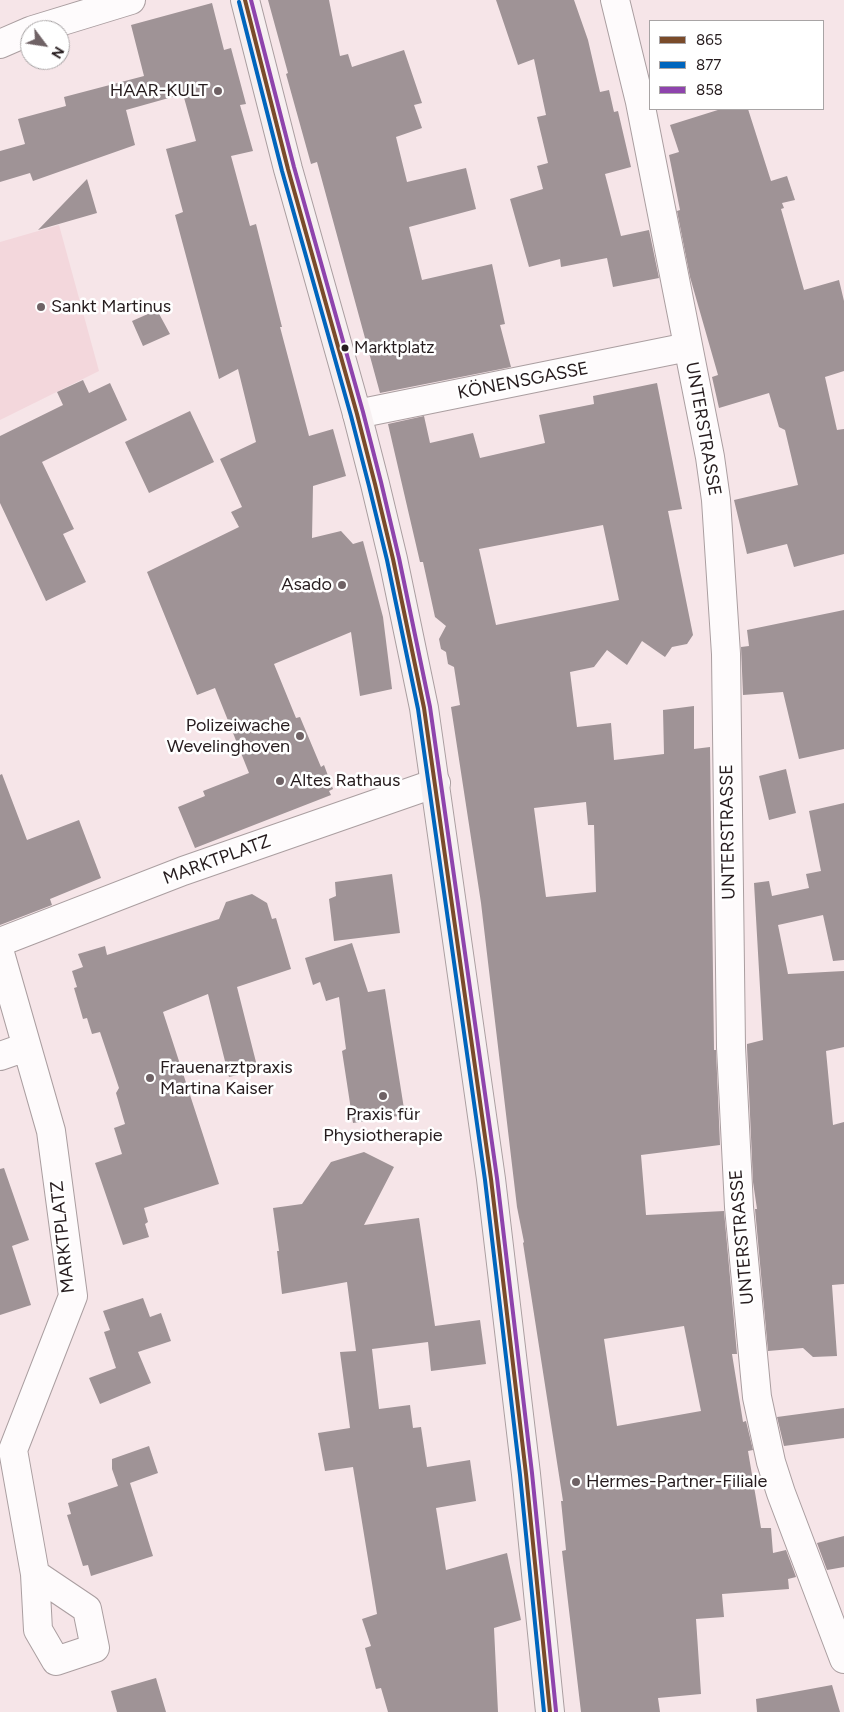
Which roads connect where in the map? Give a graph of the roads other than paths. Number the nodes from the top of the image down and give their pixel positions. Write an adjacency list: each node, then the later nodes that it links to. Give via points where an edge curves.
1 (131, 0): 4 (street)
2 (245, 0): 8 (street, via 288,170)
3 (614, 0): 7 (street, UNTERSTRASSE, via 640,102)
4 (67, 20)
5 (20, 36): 6 (street)
6 (0, 44)
7 (688, 347): 8 (street, KÖNENSGASSE); 16 (street, UNTERSTRASSE, via 710,457 726,654 732,1082 738,1200 753,1365 771,1462)
8 (357, 414): 9 (street, via 405,615)
9 (436, 783): 10 (street, MARKTPLATZ, via 183,871); 17 (street, via 491,1179)
10 (0, 942)
11 (0, 953): 12 (street, MARKTPLATZ)
12 (26, 1046): 13 (street); 14 (street, MARKTPLATZ, via 51,1131 72,1296)
13 (0, 1056)
14 (6, 1452): 15 (street, MARKTPLATZ)
15 (35, 1574)
16 (844, 1659)
17 (550, 1712)

